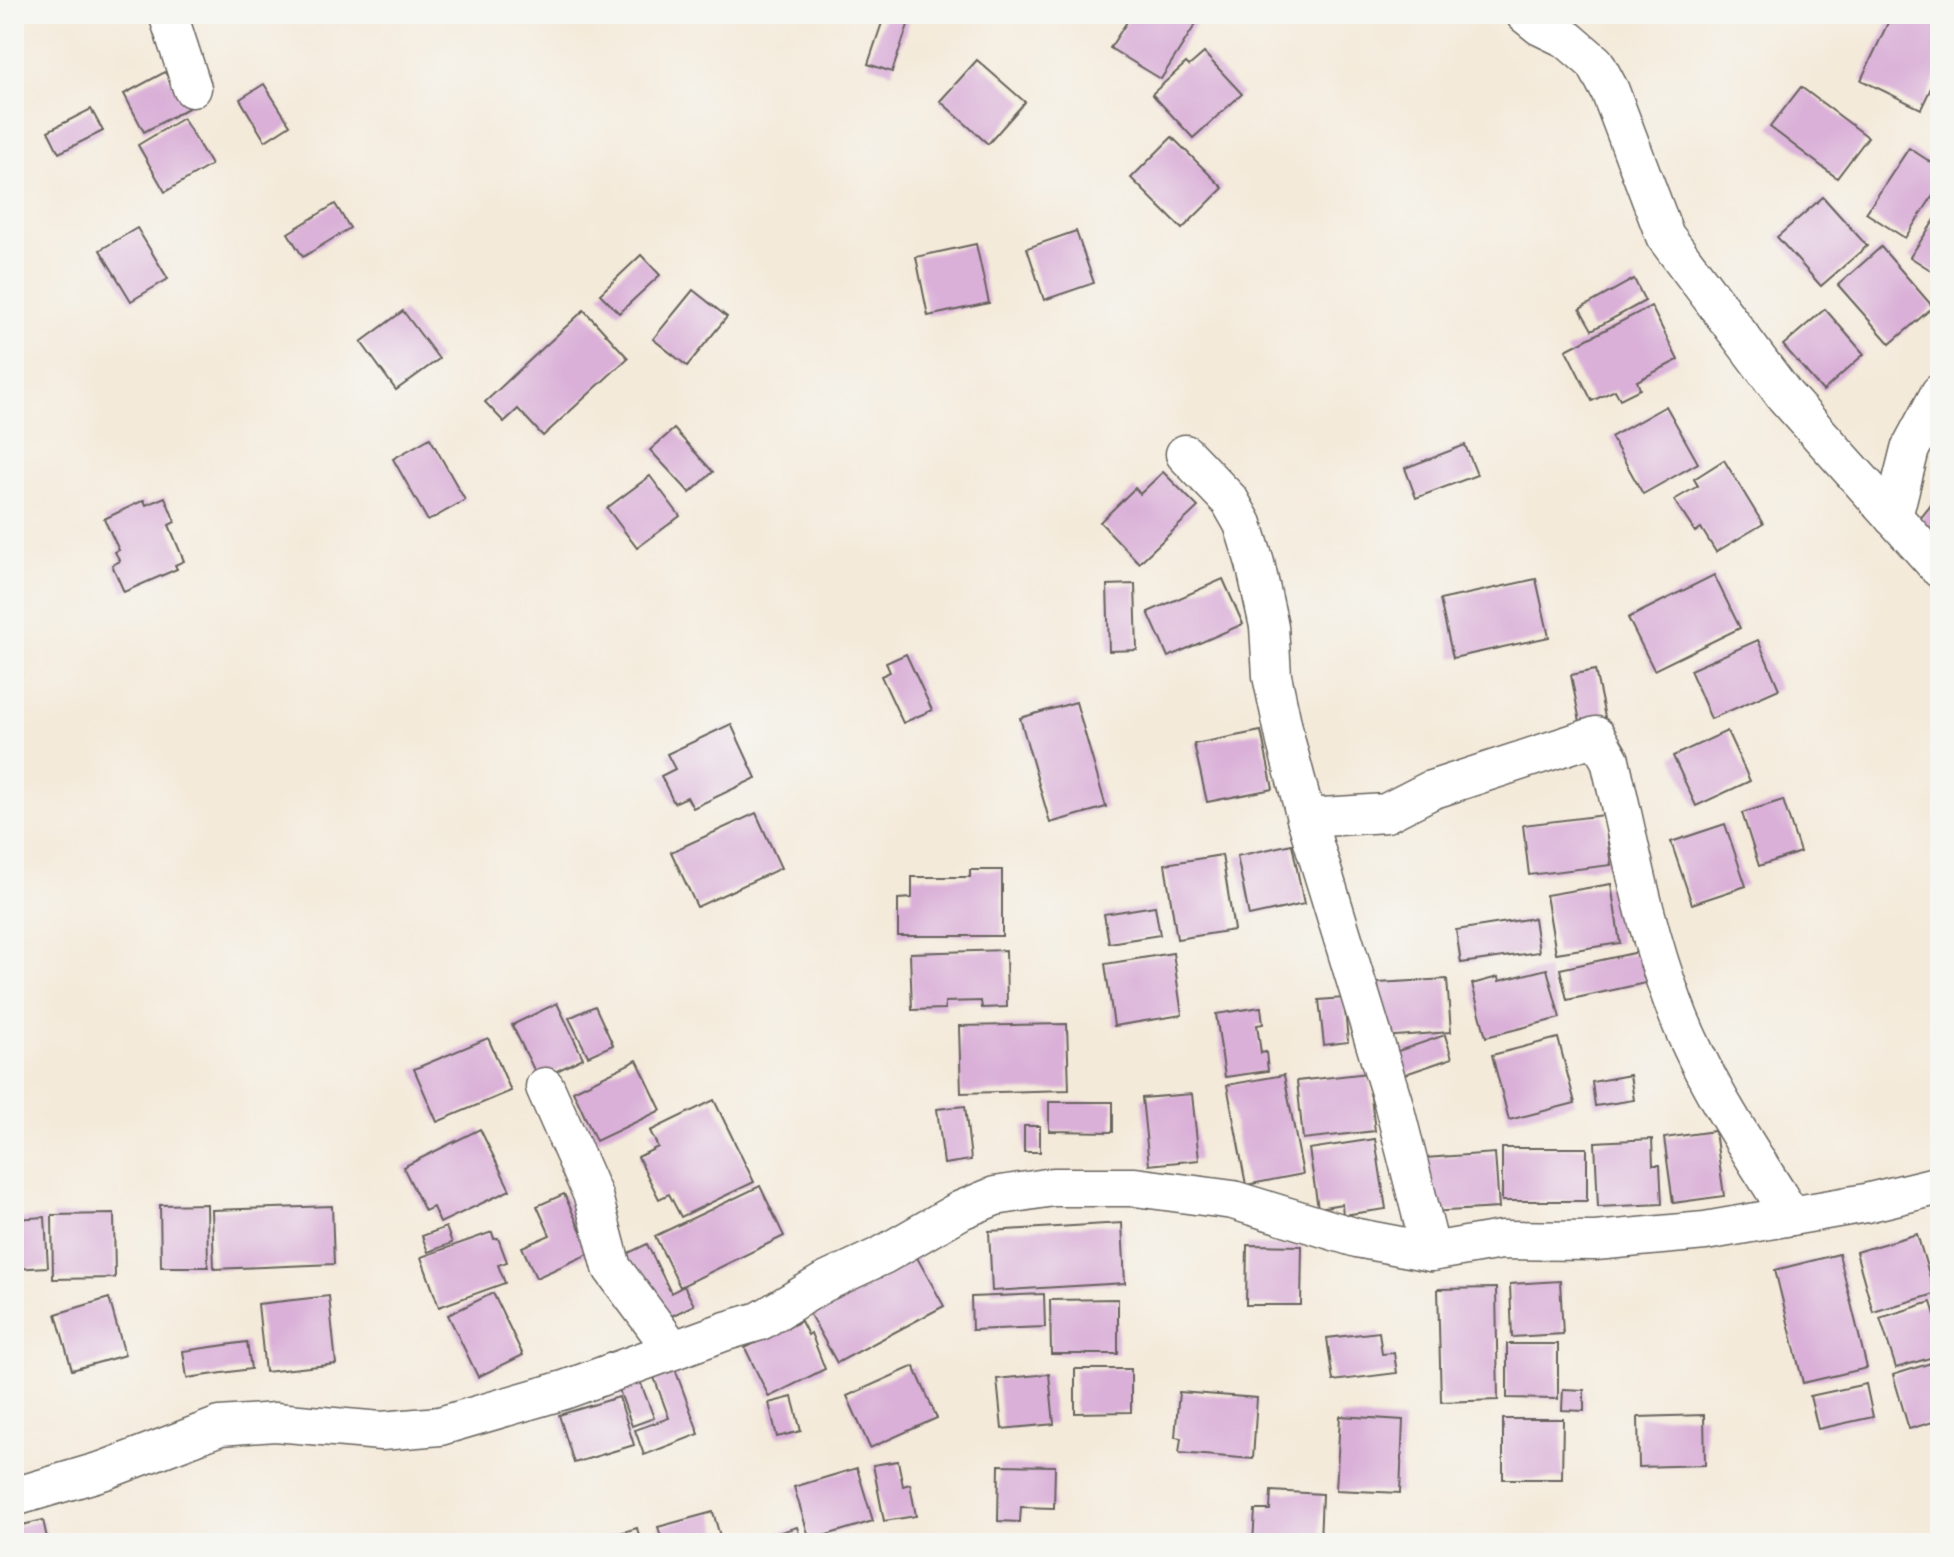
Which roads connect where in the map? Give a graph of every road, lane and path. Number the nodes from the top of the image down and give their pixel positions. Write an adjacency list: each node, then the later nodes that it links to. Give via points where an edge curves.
1 (168, 14): 3 (street)
2 (1525, 14): 6 (street, via 1595,63 1665,236 1785,396)
3 (192, 88)
4 (1940, 393): 6 (street, via 1910,449)
5 (1185, 454): 8 (street, via 1230,501 1243,524 1269,626 1272,676)
6 (1893, 517): 7 (street)
7 (1940, 569)
8 (1306, 818): 11 (street, via 1386,813 1431,790 1596,736 1610,760 1674,1005 1715,1095); 12 (street, via 1393,1102)
9 (545, 1087): 13 (street, via 593,1196 612,1268)
10 (1940, 1185): 11 (street)
11 (1791, 1216): 12 (street, via 1705,1231 1595,1241 1501,1240)
12 (1431, 1252): 13 (street, via 1357,1238 1233,1200 1135,1187 1053,1187 995,1196 961,1210 760,1321)
13 (673, 1350): 14 (street, via 564,1390 440,1426 381,1431 275,1422 220,1426 105,1470)
14 (14, 1497)

